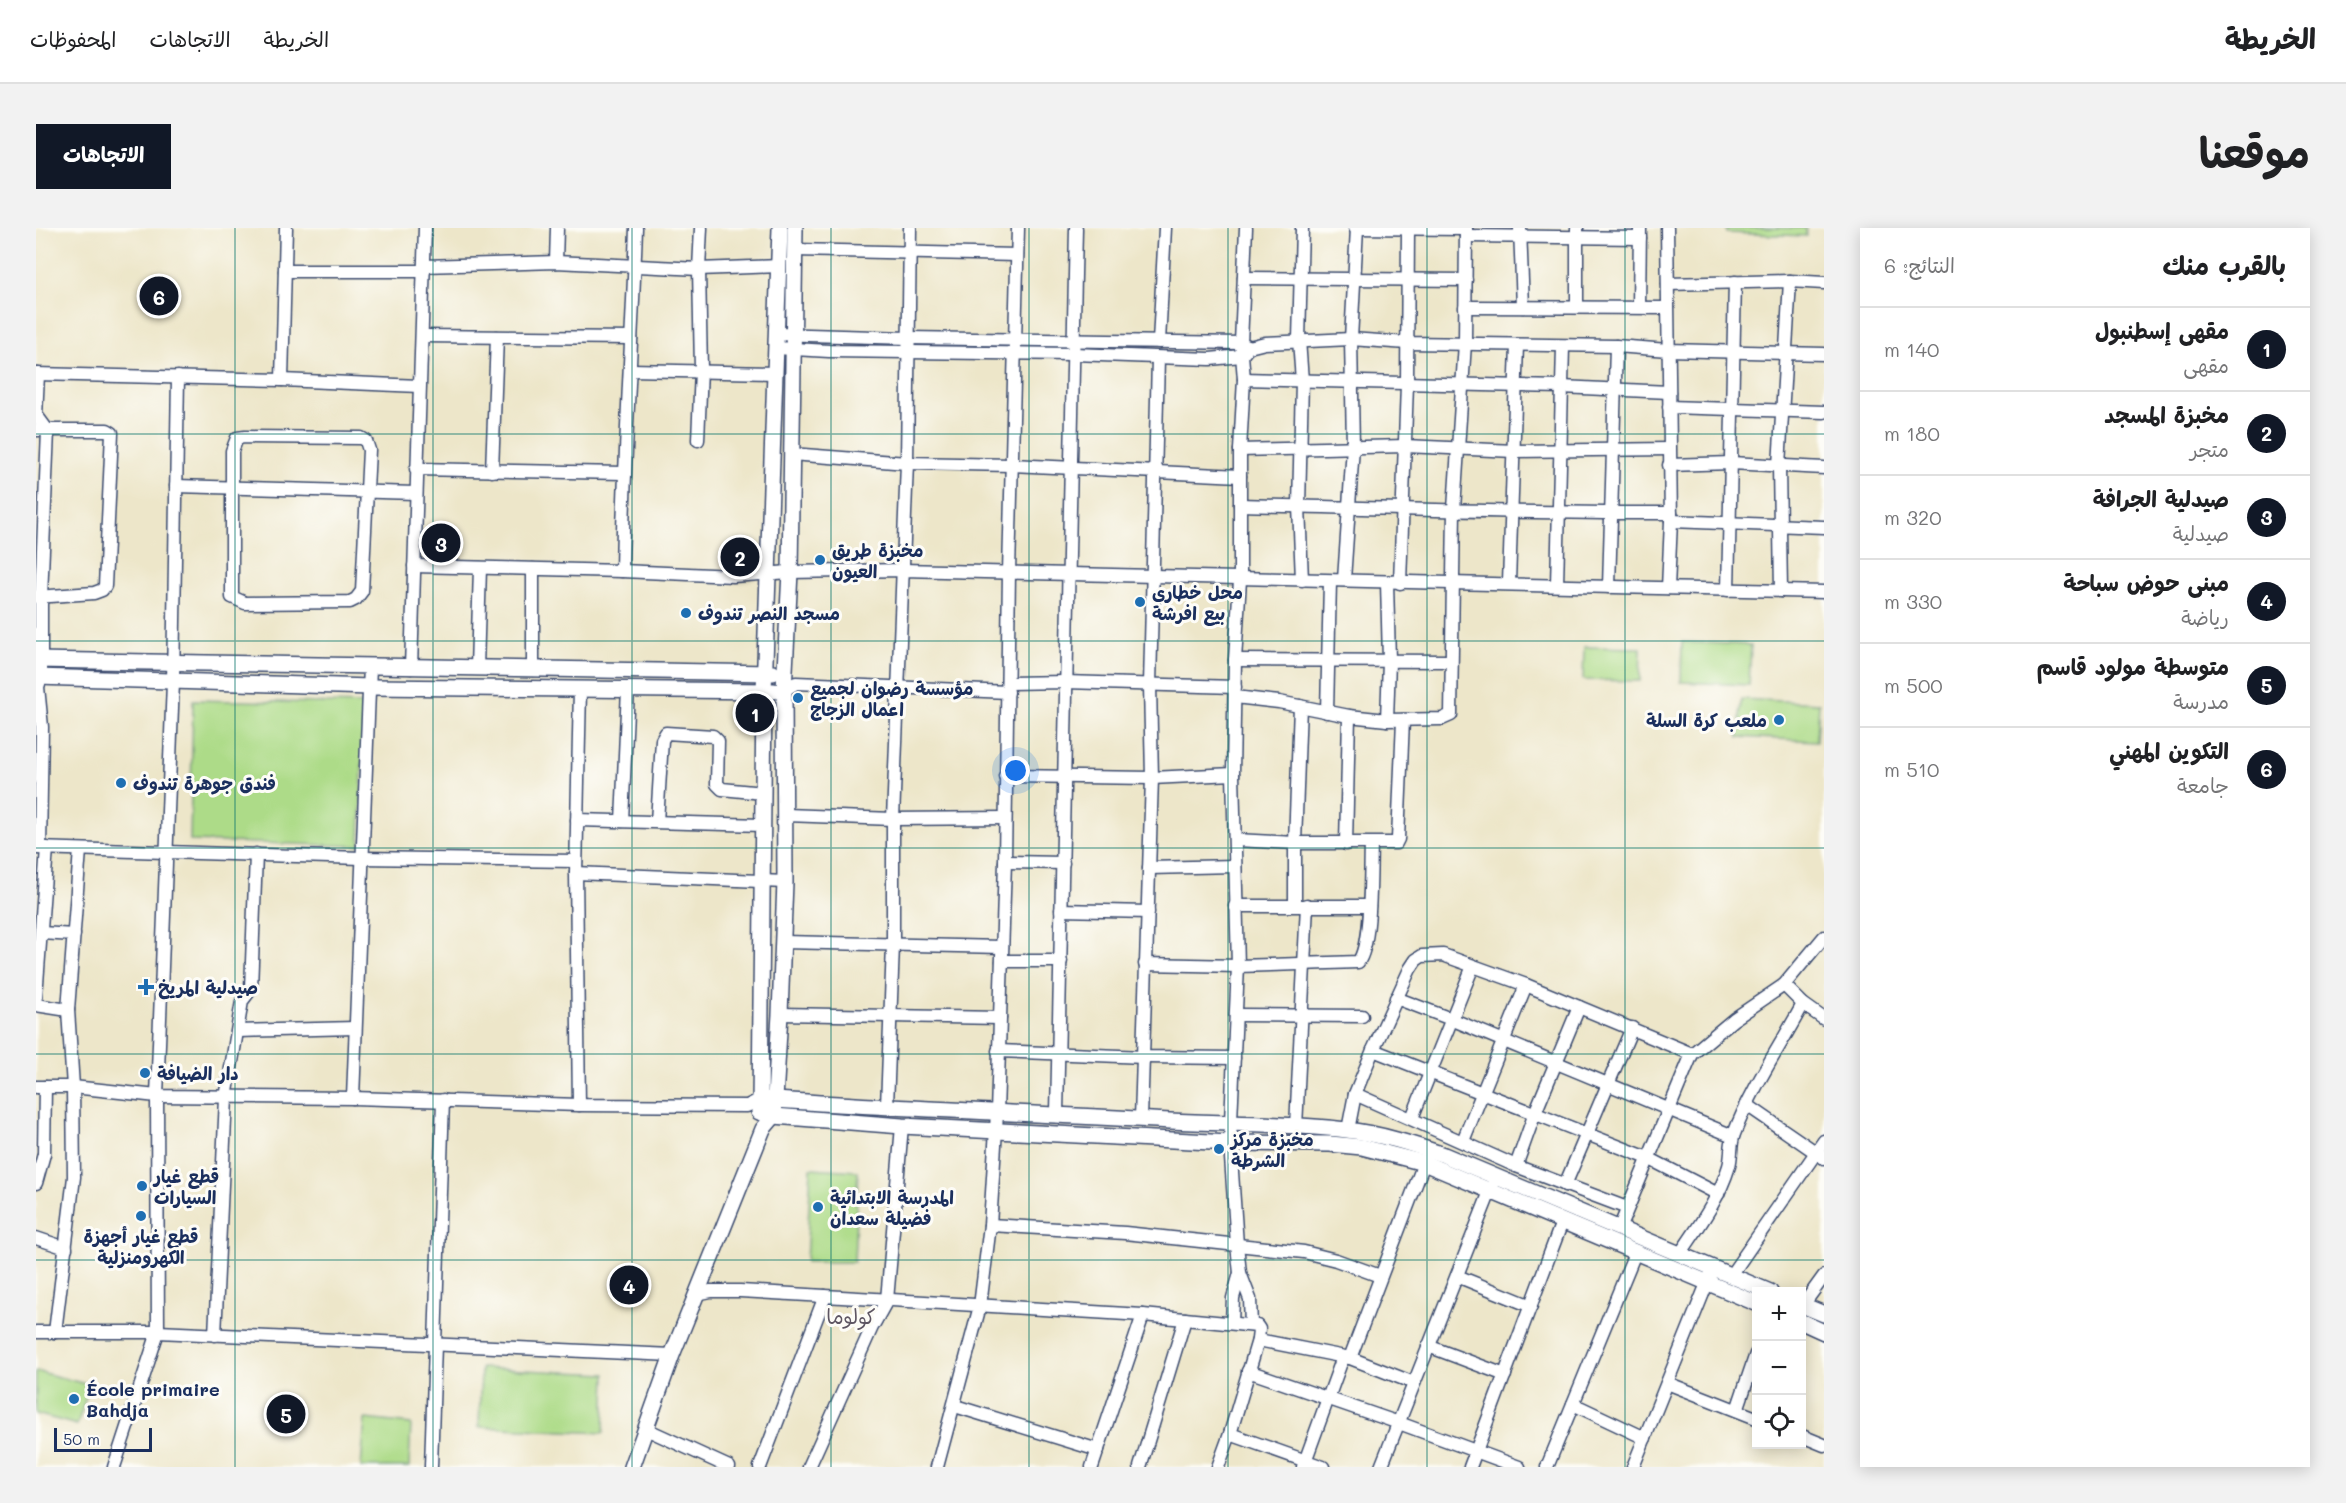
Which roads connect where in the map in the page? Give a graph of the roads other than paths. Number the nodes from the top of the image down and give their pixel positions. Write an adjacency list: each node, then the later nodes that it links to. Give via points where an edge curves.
1 (286, 228): 29 (street)
2 (425, 228): 27 (street)
3 (556, 228): 24 (street)
4 (636, 228): 25 (street)
5 (701, 228): 28 (street)
6 (780, 228): 26 (street)
7 (795, 228): 21 (street)
8 (910, 228): 22 (street)
9 (1018, 228): 23 (street)
10 (1076, 228): 50 (street)
11 (1166, 228): 54 (street)
12 (1246, 228): 30 (street)
13 (1302, 228): 31 (street)
14 (1356, 228): 16 (street); 32 (street)
15 (1667, 228): 38 (street)
16 (1408, 229): 17 (street); 34 (street)
17 (1466, 231): 18 (street); 33 (street)
18 (1520, 232): 19 (street); 40 (street)
19 (1577, 233): 20 (street); 41 (street)
20 (1640, 233): 42 (street)
21 (795, 250): 22 (street); 53 (street)
22 (909, 253): 23 (street); 47 (street)
23 (1017, 255): 48 (street)
24 (556, 262): 25 (street); 27 (street)
25 (635, 265): 28 (street); 46 (street)
26 (780, 266): 28 (street); 52 (street)
27 (424, 268): 29 (street); 44 (street)
28 (699, 269): 70 (street)
29 (285, 271): 75 (street)
30 (1244, 278): 31 (street); 60 (street)
31 (1302, 278): 32 (street); 51 (street)
32 (1354, 280): 34 (street); 49 (street)
33 (1466, 280): 34 (street); 39 (street)
34 (1407, 281): 55 (street)
35 (1790, 281): 36 (street); 37 (street); 64 (street)
36 (1735, 282): 38 (street); 62 (street)
37 (1824, 283)
38 (1668, 284): 43 (street)
39 (1465, 307): 40 (street); 56 (street)
40 (1522, 307): 41 (street)
41 (1577, 307): 42 (street)
42 (1639, 307): 43 (street)
43 (1667, 308): 61 (street)
44 (423, 336): 45 (street); 80 (street)
45 (497, 337): 46 (street); 110 (street)
46 (631, 338): 69 (street)
47 (908, 338): 48 (street); 53 (street); 63 (street)
48 (1014, 339): 50 (street); 65 (street)
49 (1351, 339): 51 (street); 55 (street); 77 (street)
50 (1073, 340): 54 (street); 66 (street)
51 (1299, 340): 60 (street); 76 (street)
52 (776, 341): 53 (street); 71 (street)
53 (793, 342): 63 (street); 101 (street)
54 (1159, 342): 60 (street)
55 (1407, 343): 56 (street); 78 (street)
56 (1465, 343): 57 (street); 79 (street)
57 (1517, 345): 58 (street); 81 (street)
58 (1563, 346): 59 (street); 82 (street)
59 (1616, 346): 61 (street); 83 (street)
60 (1244, 349): 68 (street, via 1210,359); 74 (street)
61 (1668, 350): 62 (street); 84 (street)
62 (1734, 351): 64 (street); 86 (street)
63 (908, 352): 65 (street); 102 (street)
64 (1786, 352): 67 (street); 87 (street)
65 (1015, 354): 66 (street); 104 (street)
66 (1072, 354): 68 (street); 107 (street)
67 (1824, 354)
68 (1158, 358): 111 (street)
69 (631, 370): 70 (street); 112 (street)
70 (701, 370): 71 (street); 91 (street)
71 (775, 373): 137 (street)
72 (37, 374): 73 (street); 89 (street)
73 (178, 376): 75 (street); 114 (street)
74 (1244, 378): 76 (street); 97 (street)
75 (282, 380): 80 (street)
76 (1302, 381): 77 (street); 94 (street)
77 (1353, 382): 78 (street); 93 (street)
78 (1407, 384): 79 (street); 92 (street)
79 (1462, 385): 81 (street); 98 (street)
80 (419, 386): 109 (street)
81 (1516, 386): 82 (street); 99 (street)
82 (1561, 387): 83 (street); 100 (street)
83 (1614, 390): 84 (street); 95 (street)
84 (1669, 392): 85 (street)
85 (1669, 407): 86 (street); 96 (street)
86 (1732, 409): 87 (street); 103 (street)
87 (1782, 411): 88 (street); 106 (street)
88 (1824, 412)
89 (37, 416): 90 (street)
90 (42, 430): 154 (street); 154 (street, via 112,433 105,586 98,592)
91 (698, 440)
92 (1405, 446): 93 (street); 98 (street); 122 (street)
93 (1353, 447): 94 (street); 120 (street)
94 (1301, 448): 97 (street); 119 (street)
95 (1612, 449): 96 (street); 100 (street); 125 (street)
96 (1669, 449): 105 (street)
97 (1240, 450): 113 (street)
98 (1457, 450): 99 (street); 121 (street)
99 (1514, 451): 100 (street); 123 (street)
100 (1559, 451): 124 (street)
101 (791, 454): 102 (street); 135 (street)
102 (907, 463): 104 (street); 133 (street)
103 (1731, 463): 105 (street); 106 (street); 127 (street)
104 (1011, 465): 107 (street); 136 (street)
105 (1670, 465): 126 (street)
106 (1779, 466): 108 (street); 128 (street)
107 (1071, 468): 111 (street); 138 (street)
108 (1824, 468)
109 (416, 469): 110 (street); 117 (street)
110 (492, 471): 112 (street)
111 (1156, 471): 113 (street); 139 (street)
112 (624, 473): 134 (street)
113 (1240, 476): 118 (street)
114 (177, 486): 115 (street); 160 (street)
115 (232, 489): 116 (street); 116 (street, via 232,451 237,438 361,438 369,450); 116 (street, via 232,597 245,603 356,599 362,591)
116 (365, 492): 117 (street)
117 (415, 493): 130 (street)
118 (1240, 505): 119 (street); 140 (street)
119 (1299, 506): 120 (street); 141 (street)
120 (1350, 506): 122 (street); 142 (street)
121 (1454, 509): 122 (street); 123 (street); 147 (street)
122 (1404, 510): 145 (street)
123 (1512, 510): 124 (street); 146 (street)
124 (1559, 512): 125 (street); 148 (street)
125 (1613, 513): 126 (street); 149 (street)
126 (1671, 517): 127 (street); 150 (street)
127 (1729, 525): 128 (street); 151 (street)
128 (1779, 526): 129 (street); 152 (street)
129 (1824, 527)
130 (414, 566): 131 (street); 162 (street)
131 (480, 568): 132 (street); 163 (street)
132 (533, 568): 134 (street); 164 (street)
133 (903, 570): 135 (street); 136 (street); 173 (street)
134 (622, 571): 137 (street, via 733,576)
135 (790, 572): 137 (street); 170 (street)
136 (1009, 572): 138 (street); 174 (street)
137 (769, 573): 166 (street)
138 (1069, 574): 139 (street); 169 (street)
139 (1154, 577): 140 (street); 171 (street)
140 (1240, 580): 141 (street); 156 (street)
141 (1302, 580): 143 (street)
142 (1344, 580): 143 (street); 144 (street)
143 (1330, 581): 157 (street)
144 (1387, 582): 145 (street); 159 (street)
145 (1400, 583): 147 (street)
146 (1509, 583): 147 (street); 148 (street)
147 (1453, 584): 158 (street)
148 (1557, 585): 149 (street)
149 (1609, 587): 150 (street)
150 (1668, 588): 151 (street)
151 (1728, 590): 152 (street)
152 (1780, 591): 153 (street)
153 (1824, 592)
154 (38, 597): 155 (street)
155 (38, 660): 160 (street); 167 (street)
156 (1235, 660): 157 (street); 179 (street)
157 (1329, 661): 159 (street); 181 (street)
158 (1451, 661): 159 (street); 184 (street, via 1451,715 1442,719)
159 (1389, 662): 183 (street)
160 (173, 663): 161 (street); 168 (street)
161 (370, 666): 162 (street); 172 (street)
162 (411, 668): 163 (street)
163 (477, 668): 164 (street)
164 (533, 670): 165 (street)
165 (606, 671): 166 (street); 176 (street)
166 (765, 672): 170 (street); 178 (street)
167 (38, 681): 168 (street); 201 (street, via 42,727)
168 (174, 682): 172 (street); 203 (street)
169 (1065, 682): 171 (street); 174 (street); 187 (street)
170 (789, 683): 173 (street); 178 (street); 190 (street)
171 (1150, 685): 179 (street); 188 (street)
172 (371, 687): 175 (street); 205 (street)
173 (898, 687): 174 (street); 192 (street)
174 (1008, 687): 186 (street)
175 (580, 689): 176 (street); 193 (street)
176 (605, 689): 177 (street)
177 (628, 689): 178 (street); 194 (street)
178 (764, 691): 189 (street)
179 (1235, 692): 180 (street); 185 (street)
180 (1300, 706): 181 (street); 198 (street)
181 (1327, 712): 182 (street)
182 (1349, 716): 183 (street); 199 (street)
183 (1387, 720): 184 (street)
184 (1403, 720): 200 (street, via 1398,839 1396,843)
185 (1233, 774): 188 (street); 197 (street)
186 (1005, 776): 187 (street); 191 (street)
187 (1064, 777): 188 (street); 207 (street)
188 (1152, 778): 210 (street)
189 (763, 793): 195 (street, via 722,789 717,784 718,741 713,736 666,733 662,740); 196 (street)
190 (786, 815): 192 (street); 212 (street)
191 (1005, 818): 192 (street); 206 (street)
192 (893, 819): 222 (street)
193 (577, 820): 194 (street); 209 (street)
194 (622, 821): 195 (street)
195 (657, 822): 196 (street)
196 (763, 825): 211 (street)
197 (1236, 840): 198 (street); 208 (street)
198 (1295, 843): 199 (street); 213 (street)
199 (1346, 844): 200 (street)
200 (1371, 844): 215 (street)
201 (41, 848): 202 (street); 218 (street)
202 (80, 850): 203 (street); 219 (street)
203 (169, 851): 204 (street); 263 (street)
204 (256, 854): 205 (street); 248 (street, via 251,989 242,1001)
205 (362, 858): 209 (street); 247 (street)
206 (1005, 862): 207 (street); 223 (street)
207 (1062, 863): 216 (street)
208 (1235, 866): 210 (street); 214 (street)
209 (576, 867): 211 (street); 268 (street)
210 (1149, 868): 217 (street)
211 (762, 880): 212 (street); 270 (street)
212 (785, 882): 221 (street)
213 (1301, 905): 214 (street); 215 (street); 227 (street)
214 (1235, 906): 228 (street)
215 (1369, 906): 227 (street, via 1364,950 1358,962)
216 (1062, 910): 217 (street); 225 (street)
217 (1148, 912): 226 (street)
218 (41, 933): 219 (street); 232 (street)
219 (74, 935): 237 (street)
220 (1824, 937): 231 (street)
221 (783, 942): 222 (street); 238 (street)
222 (893, 945): 223 (street); 242 (street)
223 (1002, 947): 224 (street)
224 (1002, 961): 225 (street); 243 (street)
225 (1060, 961): 252 (street)
226 (1145, 964): 228 (street); 254 (street)
227 (1306, 964): 228 (street); 240 (street)
228 (1238, 966): 239 (street)
229 (1473, 966): 230 (street); 233 (street, via 1443,955 1422,956 1410,969); 244 (street)
230 (1526, 985): 236 (street); 249 (street)
231 (1784, 985): 234 (street); 253 (street)
232 (36, 997)
233 (1396, 998): 244 (street); 250 (street)
234 (1803, 1004): 245 (street); 267 (street)
235 (36, 1005): 237 (street)
236 (1579, 1007): 246 (street); 256 (street)
237 (68, 1010): 260 (street)
238 (780, 1014): 242 (street); 270 (street)
239 (1236, 1015): 240 (street); 255 (street)
240 (1303, 1015): 241 (street); 279 (street)
241 (1362, 1016)
242 (890, 1017): 243 (street); 269 (street)
243 (1000, 1018): 251 (street)
244 (1451, 1019): 249 (street); 257 (street)
245 (1824, 1019)
246 (1632, 1028): 253 (street); 258 (street)
247 (355, 1029): 248 (street); 265 (street)
248 (238, 1031): 264 (street)
249 (1504, 1041): 256 (street); 262 (street)
250 (1373, 1050): 257 (street); 261 (street)
251 (999, 1051): 252 (street); 272 (street)
252 (1059, 1054): 254 (street); 273 (street)
253 (1692, 1054): 271 (street)
254 (1144, 1057): 255 (street); 276 (street)
255 (1234, 1058): 277 (street)
256 (1556, 1063): 258 (street); 274 (street)
257 (1430, 1072): 262 (street); 275 (street)
258 (1609, 1084): 271 (street); 282 (street)
259 (41, 1087): 260 (street); 291 (street, via 44,1154)
260 (74, 1087): 263 (street); 301 (street, via 74,1177)
261 (1355, 1094): 275 (street); 281 (street)
262 (1484, 1094): 274 (street); 284 (street)
263 (158, 1096): 264 (street); 327 (street)
264 (226, 1098): 265 (street); 329 (street)
265 (353, 1098): 266 (street)
266 (443, 1101): 268 (street); 331 (street)
267 (1747, 1104): 283 (street); 287 (street)
268 (579, 1105): 270 (street)
269 (887, 1106): 270 (street); 272 (street)
270 (763, 1107): 278 (street); 311 (street, via 763,1129)
271 (1668, 1110): 283 (street); 288 (street)
272 (997, 1113): 273 (street); 280 (street)
273 (1057, 1113): 276 (street)
274 (1535, 1113): 282 (street); 290 (street)
275 (1412, 1118): 284 (street)
276 (1141, 1119): 277 (street)
277 (1232, 1124): 279 (street); 286 (street)
278 (902, 1126): 280 (street); 313 (street)
279 (1296, 1127): 281 (street)
280 (996, 1130): 286 (street); 297 (street)
281 (1348, 1130): 292 (street, via 1400,1140)
282 (1588, 1134): 288 (street); 293 (street)
283 (1733, 1136): 294 (street, via 1730,1163)
284 (1463, 1141): 290 (street)
285 (1824, 1141): 287 (street)
286 (1230, 1143): 289 (street, via 1362,1147); 300 (street)
287 (1820, 1155): 306 (street)
288 (1648, 1158): 294 (street); 295 (street)
289 (1424, 1162): 292 (street); 307 (street)
290 (1516, 1166): 293 (street)
291 (36, 1183)
292 (1493, 1184): 296 (street); 298 (street); 308 (street)
293 (1565, 1185): 295 (street)
294 (1718, 1194): 303 (street)
295 (1627, 1208): 298 (street)
296 (1562, 1222): 302 (street); 317 (street)
297 (990, 1225): 300 (street); 316 (street)
298 (1619, 1229): 303 (street)
299 (36, 1238): 301 (street)
300 (1237, 1245): 304 (street); 307 (street, via 1304,1252)
301 (66, 1248): 326 (street)
302 (1635, 1253): 305 (street); 341 (street)
303 (1680, 1254): 305 (street)
304 (1240, 1273): 322 (street); 324 (street, via 1250,1299)
305 (1710, 1275): 306 (street); 315 (street); 339 (street)
306 (1731, 1275): 310 (street)
307 (1380, 1276): 334 (street)
308 (1456, 1276): 317 (street); 332 (street)
309 (1824, 1276): 314 (street)
310 (1759, 1287)
311 (696, 1294): 312 (street, via 740,1291); 333 (street)
312 (825, 1296): 313 (street); 358 (street)
313 (887, 1300): 316 (street); 359 (street)
314 (1806, 1300)
315 (1752, 1301)
316 (980, 1306): 320 (street); 342 (street)
317 (1531, 1306): 337 (street)
318 (1806, 1307): 319 (street)
319 (1824, 1314)
320 (1143, 1315): 321 (street); 351 (street)
321 (1185, 1319): 322 (street); 362 (street)
322 (1232, 1323): 324 (street)
323 (1806, 1324): 328 (street)
324 (1251, 1325): 330 (street, via 1258,1327)
325 (36, 1332): 326 (street)
326 (55, 1332): 327 (street)
327 (158, 1332): 329 (street); 354 (street)
328 (1824, 1332)
329 (215, 1335): 331 (street)
330 (1258, 1340): 334 (street); 336 (street)
331 (435, 1344): 333 (street); 355 (street)
332 (1428, 1346): 337 (street); 338 (street)
333 (672, 1355): 346 (street)
334 (1346, 1358): 338 (street); 340 (street)
335 (1752, 1366): 343 (street)
336 (1248, 1371): 340 (street); 347 (street)
337 (1504, 1375): 352 (street)
338 (1414, 1383): 345 (street)
339 (1668, 1383): 343 (street); 348 (street)
340 (1329, 1399): 345 (street); 353 (street)
341 (1574, 1404): 348 (street); 368 (street)
342 (955, 1406): 351 (street); 360 (street)
343 (1737, 1410): 344 (street)
344 (1752, 1416)
345 (1399, 1423): 352 (street); 365 (street)
346 (646, 1429): 356 (street); 357 (street)
347 (1230, 1434): 353 (street); 363 (street)
348 (1645, 1438): 369 (street)
349 (1806, 1438): 350 (street)
350 (1824, 1445)
351 (1098, 1450): 361 (street)
352 (1476, 1451): 366 (street); 367 (street)
353 (1304, 1464): 364 (street)
354 (114, 1467)
355 (431, 1467)
356 (632, 1467)
357 (729, 1467)
358 (759, 1467)
359 (808, 1467)
360 (937, 1467)
361 (1092, 1467)
362 (1140, 1467)
363 (1218, 1467)
364 (1323, 1467)
365 (1381, 1467)
366 (1470, 1467)
367 (1518, 1467)
368 (1547, 1467)
369 (1633, 1467)

